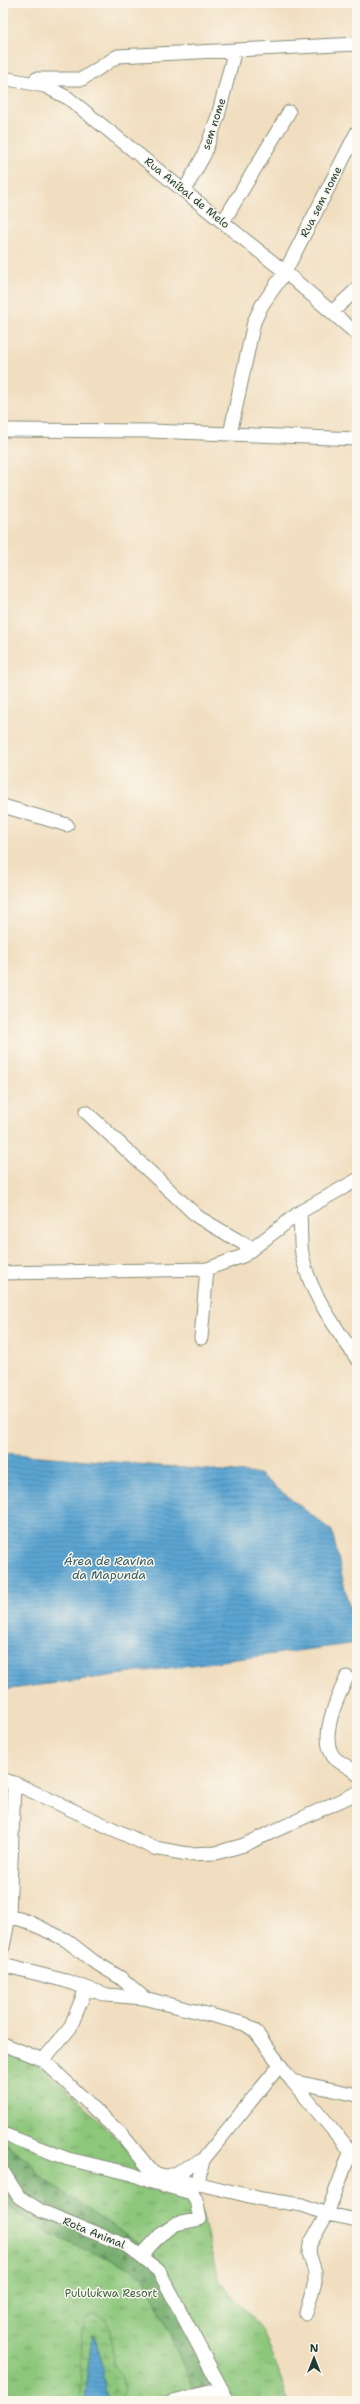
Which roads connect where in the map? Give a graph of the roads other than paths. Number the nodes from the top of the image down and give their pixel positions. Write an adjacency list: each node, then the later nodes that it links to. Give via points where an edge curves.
1 (357, 44): 3 (street, via 118,56 82,79)
2 (234, 53): 6 (street, sem nome, via 218,116 204,155)
3 (6, 79): 6 (street, Rua Aníbal de Melo, via 56,90)
4 (289, 112): 7 (street)
5 (357, 132): 8 (street, Rua sem nome)
6 (184, 191): 7 (street, Rua Aníbal de Melo)
7 (223, 222): 8 (street, Rua Aníbal de Melo)
8 (285, 272): 10 (street, Rua Aníbal de Melo); 13 (street, Rua sem nome, via 262,305 254,322)
9 (357, 289): 10 (street)
10 (332, 312): 11 (street, Rua Aníbal de Melo)
11 (357, 334)
12 (3, 430): 13 (street)
13 (230, 434): 14 (street)
14 (357, 439)
15 (3, 806): 16 (street)
16 (67, 826)
17 (86, 1112): 20 (street, via 198,1217)
18 (357, 1180): 19 (street)
19 (300, 1212): 20 (street); 24 (street, via 302,1254 309,1280 326,1312)
20 (251, 1248): 21 (street, via 243,1256)
21 (207, 1269): 22 (street); 23 (street)
22 (3, 1273)
23 (201, 1338)
24 (357, 1359)
25 (347, 1677): 26 (street, via 332,1711 329,1748 337,1760)
26 (357, 1774)
27 (9, 1782): 28 (street, via 154,1848 188,1854 216,1853 244,1845); 29 (street)
28 (357, 1793)
29 (6, 1915): 30 (street); 33 (street, via 29,1922 66,1940 92,1961 121,1978)
30 (3, 1948)
31 (3, 1965): 32 (street)
32 (86, 1989): 33 (street, via 107,1995); 35 (street, via 70,2028)
33 (144, 1998): 36 (street, via 245,2024 255,2031)
34 (3, 2044): 35 (street)
35 (43, 2060): 42 (street, via 123,2136 154,2172)
36 (280, 2065): 37 (street); 40 (street)
37 (292, 2081): 38 (street); 44 (street, via 350,2153)
38 (357, 2095)
39 (3, 2134): 46 (street, via 68,2159 132,2174 192,2193 200,2219 176,2224 160,2235)
40 (203, 2160): 42 (street); 43 (street)
41 (3, 2172): 46 (street, Rota Animal, via 19,2197 41,2211 127,2246)
42 (167, 2177): 43 (street)
43 (198, 2182): 44 (street, via 262,2199 302,2205)
44 (327, 2214): 45 (street); 47 (street, via 310,2244 309,2253 316,2282)
45 (357, 2220)
46 (141, 2256): 48 (street, Rota Animal, via 159,2271)
47 (306, 2313)
48 (222, 2389): 49 (street); 50 (street, Rota Animal)
49 (173, 2401)
50 (228, 2401)

